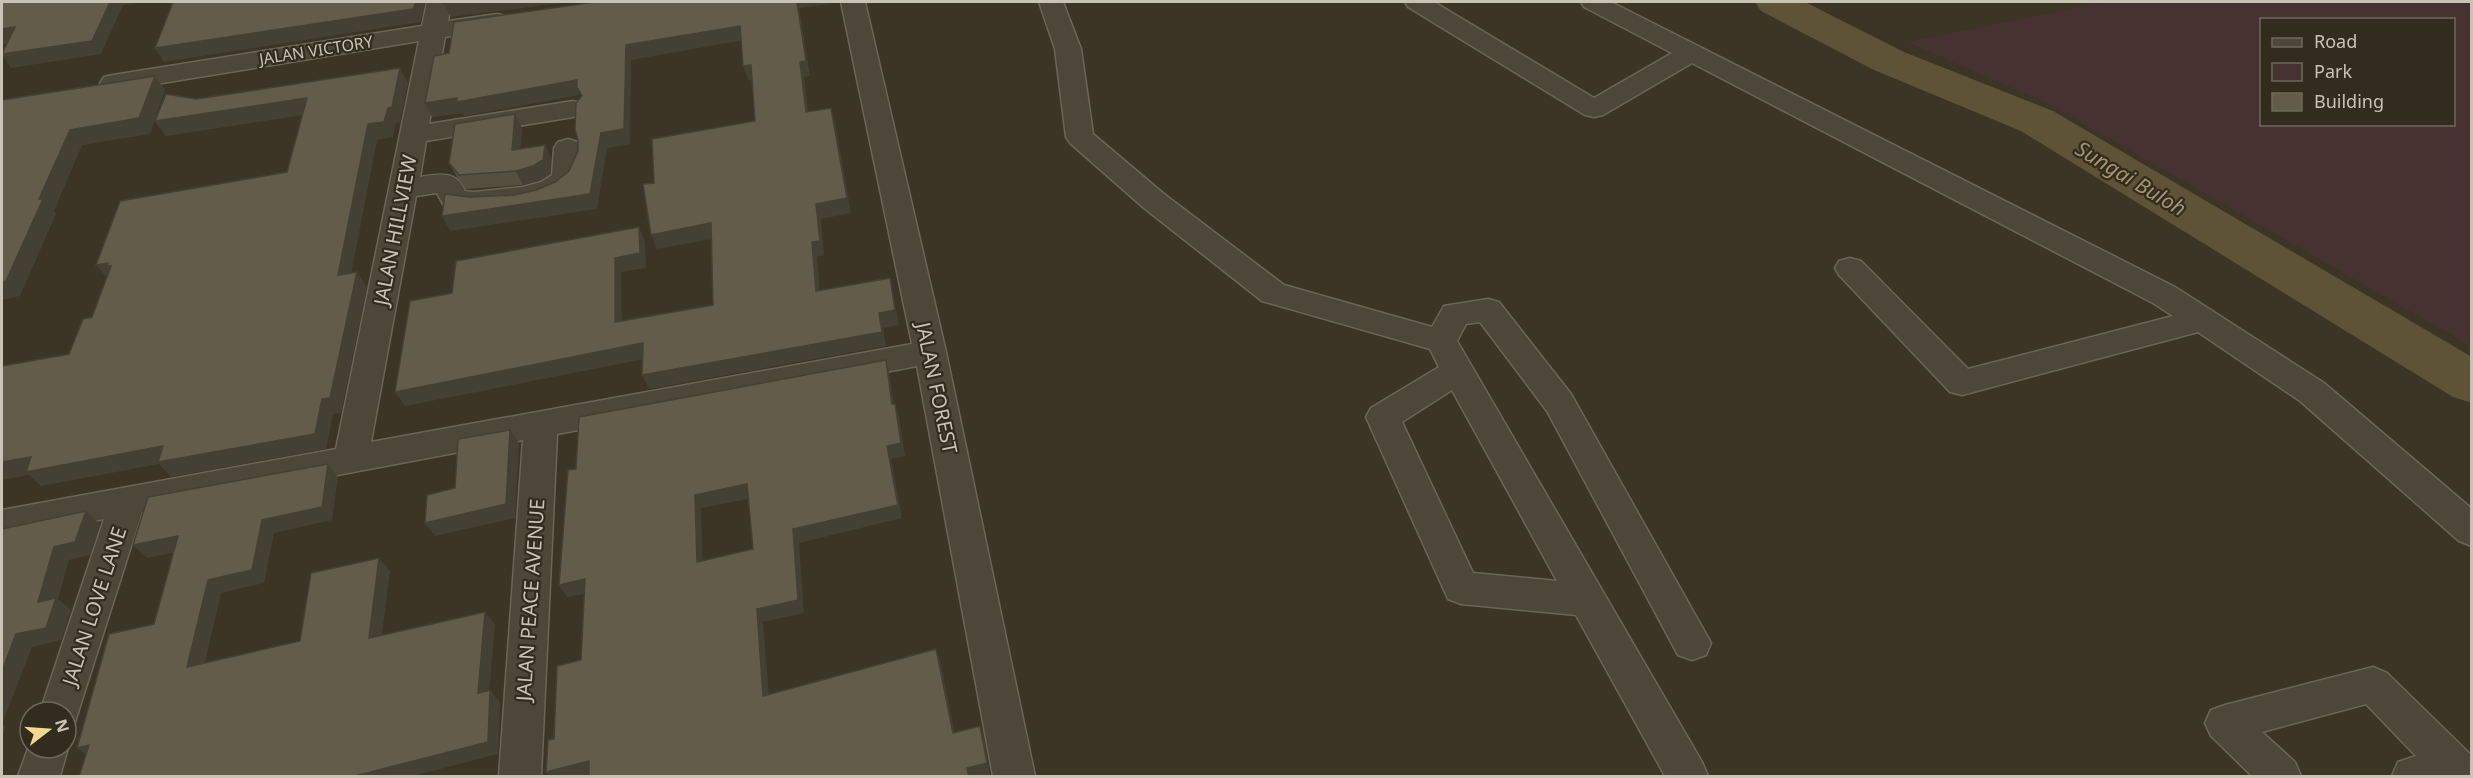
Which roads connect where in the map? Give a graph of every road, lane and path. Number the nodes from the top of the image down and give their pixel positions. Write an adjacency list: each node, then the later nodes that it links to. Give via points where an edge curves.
1 (439, 2): 7 (street, JALAN HILLVIEW)
2 (853, 2): 16 (street, JALAN FOREST)
3 (1051, 2): 17 (street, via 1068,49 1080,137 1154,201 1273,293)
4 (1417, 2): 8 (street, via 1594,109)
5 (1593, 2): 8 (street)
6 (515, 18): 7 (street, JALAN VICTORY)
7 (433, 30): 9 (street, JALAN VICTORY, via 191,82); 11 (street, JALAN HILLVIEW, via 414,72)
8 (1692, 52): 15 (street, via 2164,294)
9 (93, 87)
10 (573, 109): 11 (street)
11 (414, 135): 13 (street, JALAN HILLVIEW)
12 (568, 148): 13 (street, via 569,168 565,176 558,185 538,194 464,201 453,197 449,186 443,183)
13 (403, 188): 19 (street, JALAN HILLVIEW)
14 (1850, 268): 15 (street, via 1962,383)
15 (2202, 320): 22 (street, via 2312,392)
16 (930, 352): 18 (street); 30 (street, JALAN FOREST)
17 (1449, 356): 23 (street); 23 (street, via 1383,417 1461,588); 24 (street, via 1455,314 1488,310 1559,403)
18 (541, 423): 19 (street); 29 (street, JALAN PEACE AVENUE)
19 (351, 459): 20 (street)
20 (128, 500): 21 (street); 25 (street, JALAN LOVE LANE)
21 (2, 524)
22 (2472, 531)
23 (1587, 600): 31 (street)
24 (1692, 643)
25 (64, 700)
26 (44, 760): 28 (street)
27 (2457, 770): 32 (street, via 2373,685 2225,723); 33 (street)
28 (39, 777)
29 (520, 777)
30 (1014, 777)
31 (1688, 777)
32 (2280, 777)
33 (2413, 777)

